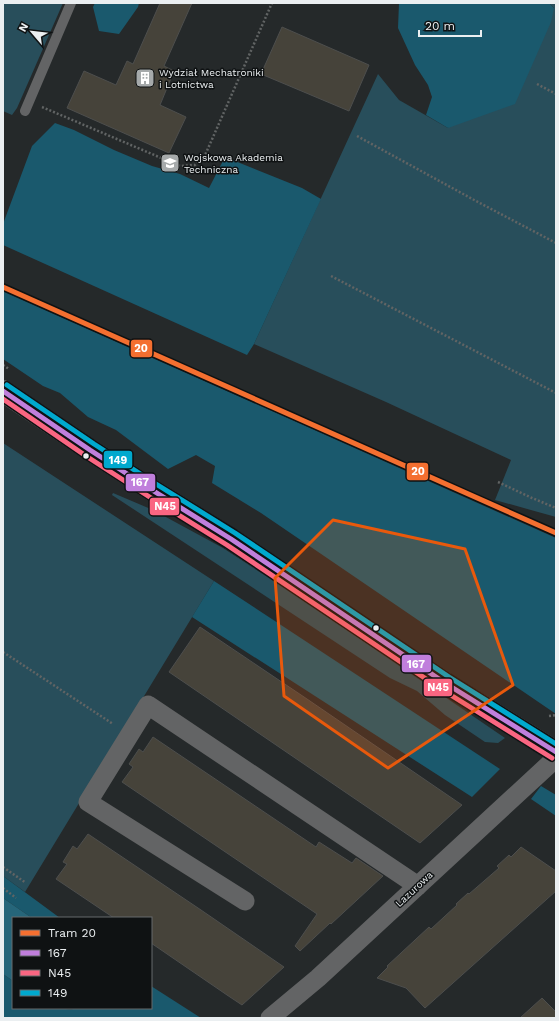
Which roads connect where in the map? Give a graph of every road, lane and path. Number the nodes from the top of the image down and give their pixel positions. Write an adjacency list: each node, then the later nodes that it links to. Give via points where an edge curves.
1 (71, 3): 5 (lane)
2 (272, 3): 5 (path, via 206,153 195,165 180,166)
3 (537, 84): 4 (path)
4 (556, 94)
5 (29, 101): 6 (lane)
6 (25, 111)
7 (357, 136): 8 (path)
8 (556, 243)
9 (331, 276): 13 (path)
10 (3, 365): 11 (path)
11 (9, 369)
12 (3, 391): 20 (street, via 90,450 232,539 445,683)
13 (556, 393)
14 (498, 482): 15 (path)
15 (556, 508)
16 (3, 652): 19 (path)
17 (556, 715): 18 (path)
18 (549, 716)
19 (116, 727)
20 (556, 752)
21 (556, 758): 24 (street, Lazurowa)
22 (3, 867): 23 (path)
23 (26, 883)
24 (418, 886): 27 (street, via 148,705 88,802); 28 (street, Lazurowa, via 318,978)
25 (3, 888): 26 (path)
26 (16, 898)
27 (245, 901)
28 (270, 1018)

